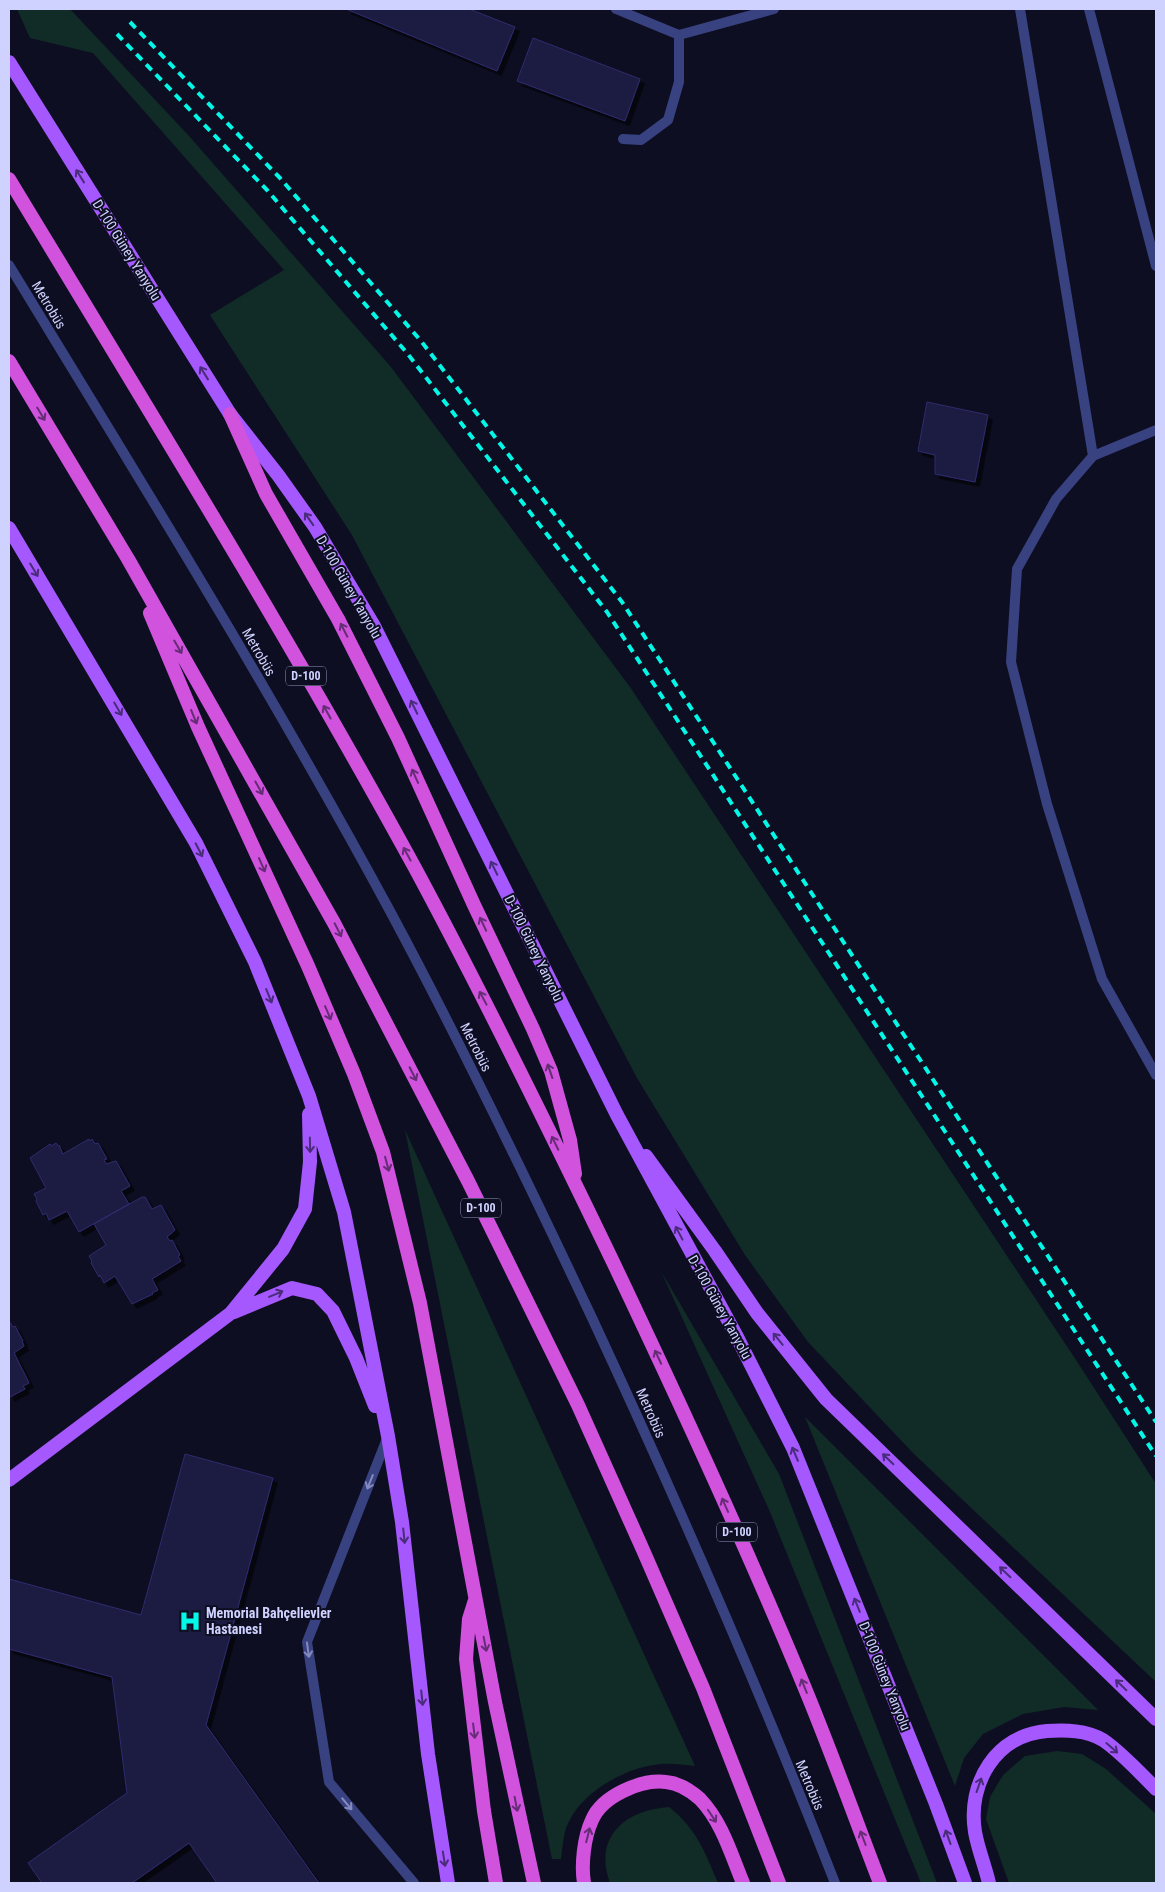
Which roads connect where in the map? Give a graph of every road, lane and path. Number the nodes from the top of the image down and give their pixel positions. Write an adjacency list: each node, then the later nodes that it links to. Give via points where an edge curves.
1 (616, 9): 5 (lane)
2 (774, 9): 5 (lane)
3 (1020, 9): 14 (lane)
4 (1090, 9): 10 (lane)
5 (679, 35): 7 (lane, via 679,82 668,120 641,140)
6 (9, 62): 12 (main road, D-100 Güney Yanyolu, one-way to 6)
7 (623, 139)
8 (9, 179): 20 (highway, D-100, one-way to 8, via 429,895 311,684)
9 (9, 265): 34 (lane, Metrobüs, via 237,641 389,910 509,1141 697,1549)
10 (1156, 266)
11 (11, 366): 16 (highway, D-100, one-way to 16)
12 (230, 414): 19 (main road, D-100 Güney Yanyolu, one-way to 12, via 374,626 315,527); 20 (highway, one-way to 12, via 568,1131 551,1071 398,738 338,619 266,494)
13 (1156, 430): 14 (lane)
14 (1093, 456): 17 (lane, via 1056,499 1016,569 1012,662 1047,804 1102,979)
15 (9, 528): 18 (main road, one-way to 18, via 196,842 255,962)
16 (128, 559): 24 (highway, one-way to 24, via 198,727 312,975 383,1152 420,1303); 33 (highway, D-100, one-way to 33, via 334,923 468,1180 565,1378 643,1550)
17 (1156, 1075)
18 (309, 1096): 21 (main road, one-way to 21, via 310,1162 305,1209 283,1249); 22 (main road, via 344,1212)
19 (617, 1116): 25 (main road, one-way to 19, via 826,1399 757,1313); 36 (main road, D-100 Güney Yanyolu, one-way to 19, via 792,1448 736,1335)
20 (577, 1187): 35 (highway, D-100, one-way to 20, via 804,1687 754,1572)
21 (231, 1313): 22 (main road, one-way to 22, via 292,1288 317,1294 333,1311); 23 (main road)
22 (388, 1436): 27 (lane, one-way to 27, via 307,1642 329,1782); 28 (main road, one-way to 28, via 402,1522 428,1754)
23 (9, 1480)
24 (476, 1596): 29 (highway, one-way to 29, via 469,1619 466,1659); 30 (highway, one-way to 30)
25 (1156, 1719)
26 (1156, 1789): 37 (main road, one-way to 26, via 975,1832 977,1788 985,1768 997,1753 1015,1740 1037,1732 1082,1732 1102,1740)
27 (414, 1883)
28 (448, 1883)
29 (496, 1883)
30 (534, 1883)
31 (584, 1883): 32 (highway, one-way to 32, via 583,1854 592,1819 608,1800 627,1789 646,1783 666,1782 699,1798 713,1816)
32 (743, 1883)
33 (779, 1883)
34 (835, 1883)
35 (880, 1883)
36 (965, 1883)
37 (990, 1883)

